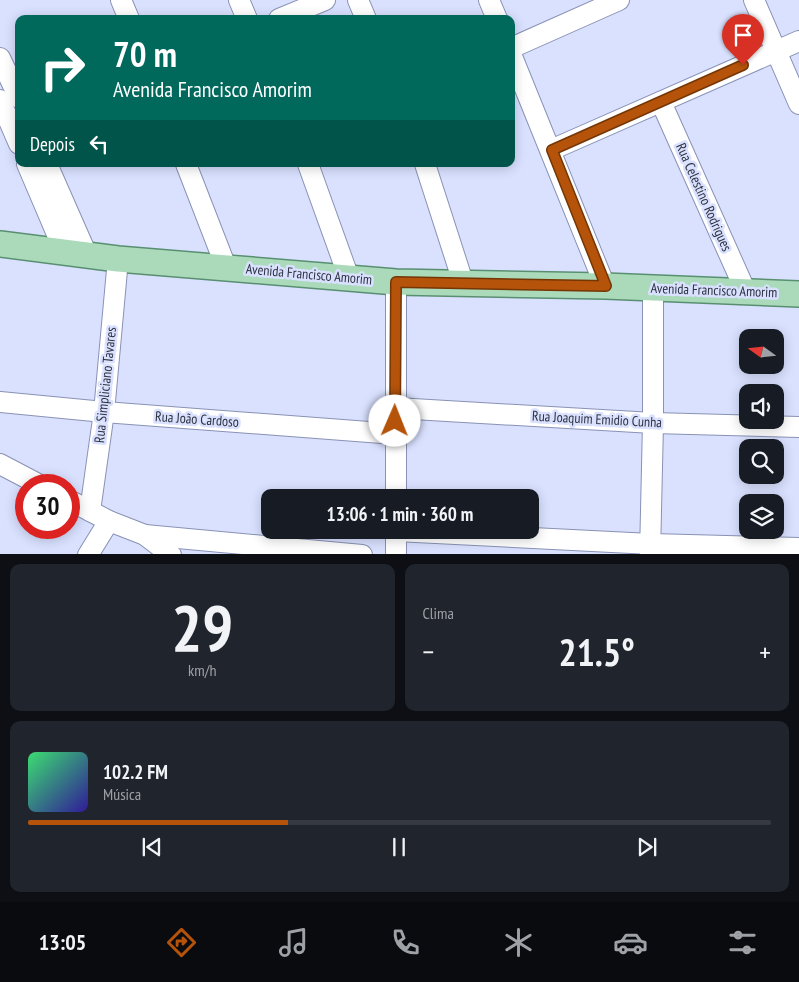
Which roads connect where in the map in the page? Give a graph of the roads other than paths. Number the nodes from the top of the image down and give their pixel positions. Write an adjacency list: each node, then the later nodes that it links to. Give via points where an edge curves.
1 (121, 0): 8 (street)
2 (239, 0): 9 (street)
3 (325, 0): 10 (street)
4 (358, 0): 11 (street)
5 (489, 0): 12 (street)
6 (619, 0): 14 (street)
7 (754, 0): 15 (street)
8 (127, 15)
9 (245, 15)
10 (289, 15)
11 (364, 15)
12 (495, 15)
13 (799, 40): 15 (street)
14 (515, 46)
15 (776, 50): 20 (street); 21 (street)
16 (0, 58): 18 (street)
17 (515, 63): 23 (street)
18 (15, 90)
19 (0, 100): 22 (street)
20 (661, 102): 23 (street); 38 (street, Rua Celestino Rodrigues)
21 (799, 104)
22 (15, 135)
23 (552, 150): 36 (street)
24 (29, 167): 30 (street)
25 (48, 167): 30 (street)
26 (187, 167): 32 (street)
27 (309, 167): 33 (street)
28 (426, 167): 35 (street)
29 (0, 244): 30 (main road, Avenida Francisco Amorim)
30 (76, 254): 31 (main road, Avenida Francisco Amorim)
31 (118, 258): 32 (main road, Avenida Francisco Amorim); 42 (street, Rua Simpliciano Tavares)
32 (226, 268): 33 (main road, Avenida Francisco Amorim)
33 (349, 278): 34 (main road, Avenida Francisco Amorim)
34 (396, 282): 35 (main road, Avenida Francisco Amorim); 41 (street)
35 (463, 282): 36 (main road, Avenida Francisco Amorim)
36 (606, 286): 37 (main road, Avenida Francisco Amorim)
37 (653, 288): 38 (main road, Avenida Francisco Amorim); 43 (street)
38 (746, 292): 39 (main road, Avenida Francisco Amorim)
39 (799, 294)
40 (0, 402): 42 (street, Rua João Cardoso)
41 (396, 408): 43 (street, Rua Joaquim Emidio Cunha); 45 (street)
42 (104, 412): 45 (street, Rua João Cardoso); 50 (street, Rua Simpliciano Tavares)
43 (653, 423): 44 (street, Rua Joaquim Emidio Cunha); 56 (street)
44 (799, 427)
45 (395, 434): 48 (street)
46 (0, 464): 47 (street)
47 (19, 474)
48 (396, 489)
49 (80, 506): 50 (street)
50 (90, 511): 51 (street)
51 (109, 520): 52 (street); 57 (street)
52 (145, 535): 58 (street); 59 (street)
53 (396, 539): 60 (street)
54 (516, 539): 56 (street)
55 (799, 548): 56 (street)
56 (650, 549)
57 (88, 554)
58 (171, 554)
59 (362, 554)
60 (396, 554)

